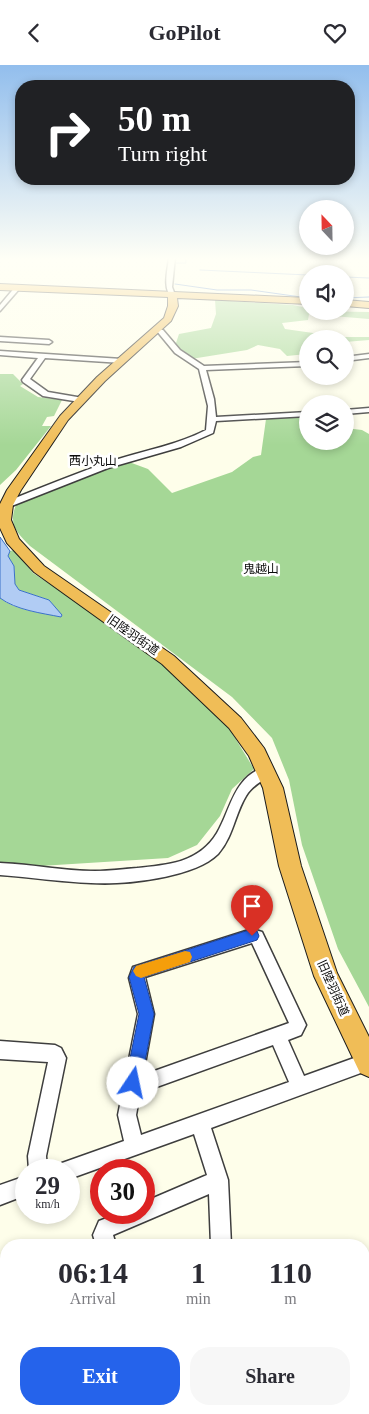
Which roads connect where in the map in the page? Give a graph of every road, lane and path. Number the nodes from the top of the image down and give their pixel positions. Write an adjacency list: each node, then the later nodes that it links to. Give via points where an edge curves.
1 (166, 320): 2 (highway)
2 (158, 329): 9 (highway); 11 (street, via 174,348)
3 (0, 339): 4 (street)
4 (49, 342)
5 (0, 353): 6 (street)
6 (43, 356): 9 (street); 12 (street, via 26,380 46,394)
7 (369, 356): 8 (street)
8 (354, 358)
9 (122, 361): 12 (highway)
10 (299, 364): 11 (street)
11 (202, 368): 16 (street, via 212,402)
12 (80, 400): 17 (highway, via 64,418)
13 (369, 410): 14 (street)
14 (354, 411)
15 (299, 414): 16 (street)
16 (213, 419): 17 (street, via 210,431 201,436 72,478)
17 (6, 505): 18 (highway, 旧陸羽街道, via 6,530 34,563 168,659 235,723)
18 (267, 771): 19 (street, via 245,784 221,839 194,863 179,869 87,877); 22 (highway, 旧陸羽街道, via 290,866 316,949)
19 (0, 869)
20 (277, 1035): 23 (street, via 139,1085); 23 (street, via 298,1025 257,937 139,972 137,977 146,1014); 24 (street)
21 (0, 1050): 27 (street, via 55,1054 57,1058)
22 (369, 1063): 24 (street)
23 (133, 1083): 26 (street, via 127,1115)
24 (300, 1087): 25 (street)
25 (200, 1123): 26 (street); 29 (street)
26 (136, 1146): 28 (street)
27 (37, 1159)
28 (80, 1167)
29 (218, 1180): 32 (street); 35 (street)
30 (15, 1190): 31 (street)
31 (0, 1195)
32 (155, 1207)
33 (115, 1224): 34 (street, via 106,1228)
34 (104, 1239)
35 (220, 1239)

